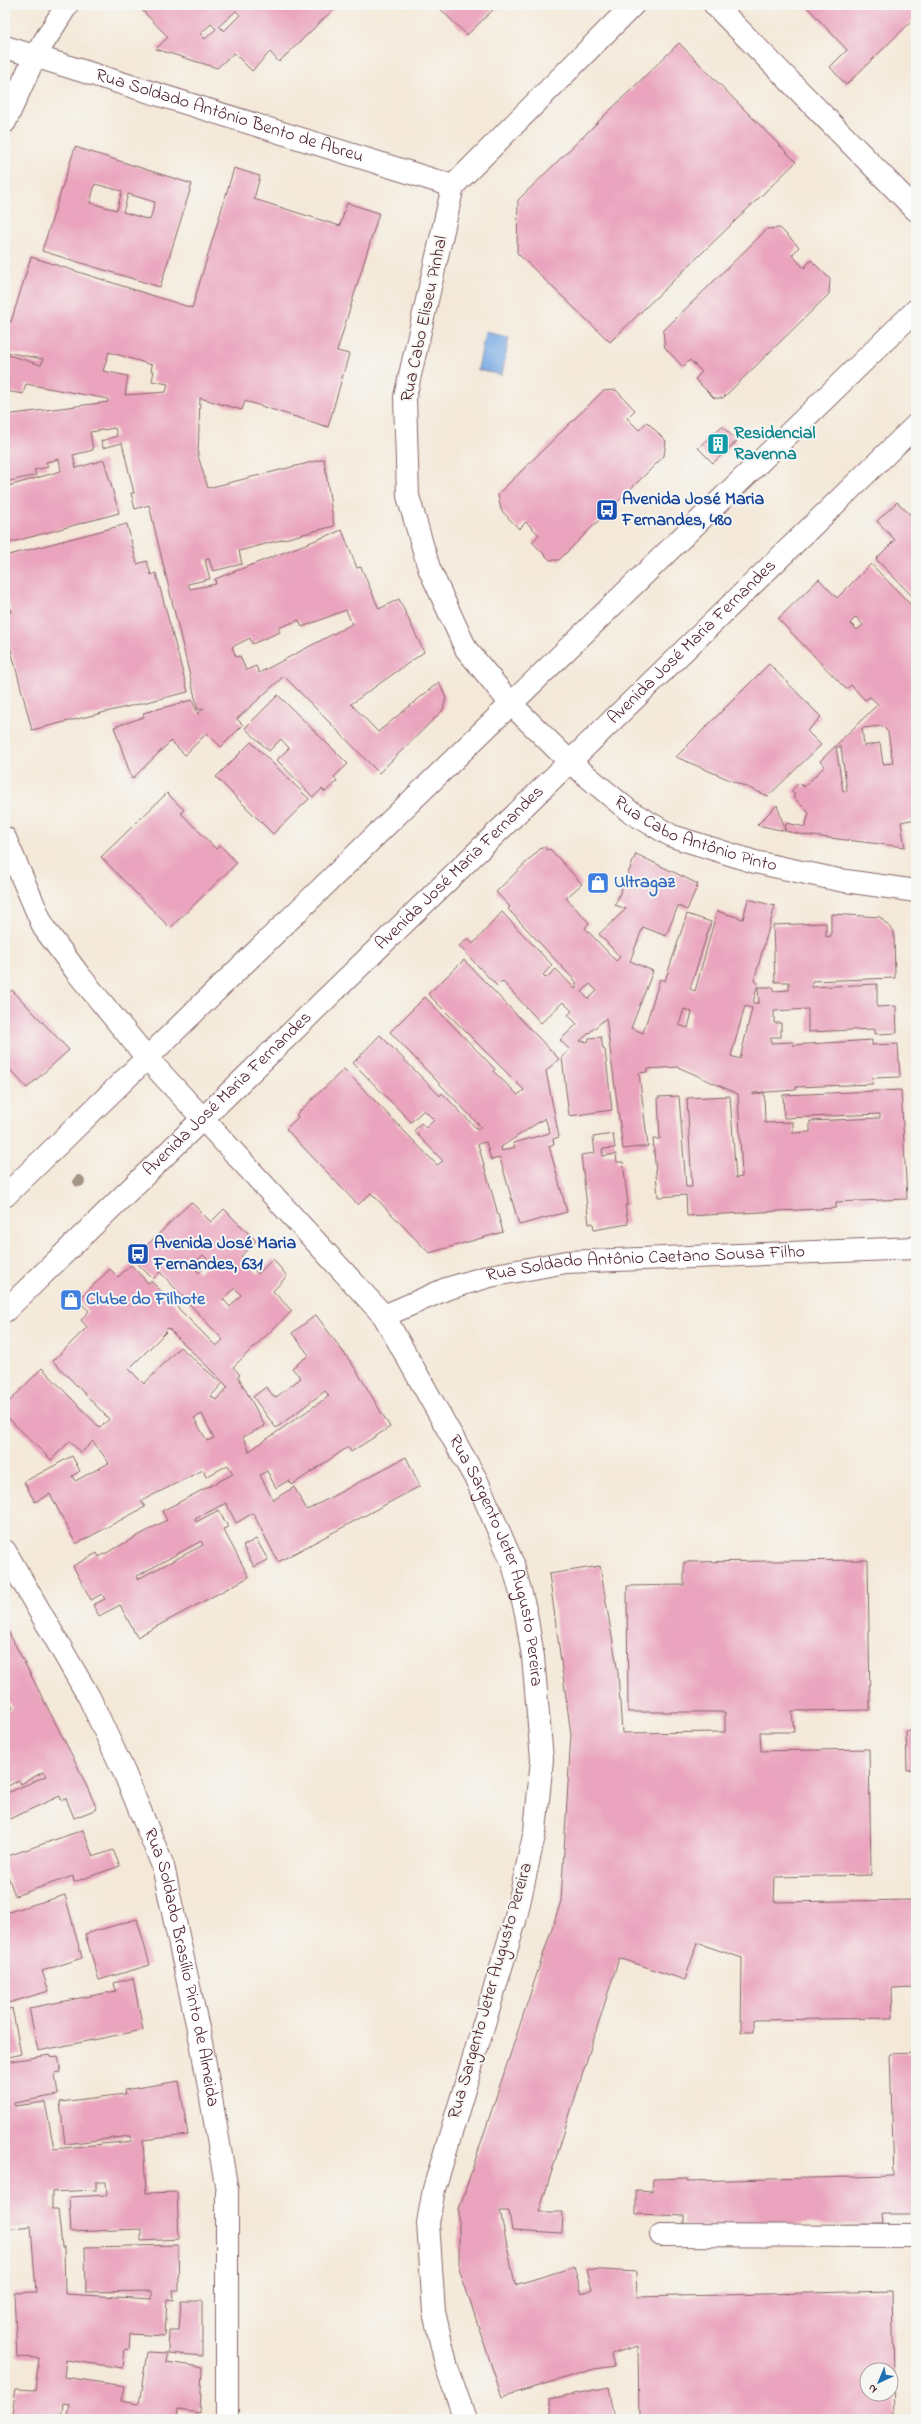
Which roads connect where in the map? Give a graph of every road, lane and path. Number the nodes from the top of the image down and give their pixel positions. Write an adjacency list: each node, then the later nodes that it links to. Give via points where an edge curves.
1 (67, 5): 5 (street)
2 (633, 5): 7 (street)
3 (715, 5): 8 (street)
4 (5, 48): 5 (street, Rua Soldado Antônio Bento de Abreu)
5 (36, 56): 6 (street); 7 (street, Rua Soldado Antônio Bento de Abreu)
6 (5, 122)
7 (453, 186): 11 (street, Rua Cabo Eliseu Pinhal, via 405,397 408,496 429,568 466,649)
8 (916, 210)
9 (916, 310): 11 (street)
10 (916, 426): 12 (street, Avenida José Maria Fernandes)
11 (511, 704): 12 (street, Rua Cabo Antônio Pinto); 15 (street)
12 (570, 762): 14 (street, Rua Cabo Antônio Pinto, via 629,810 672,836 755,862 839,880); 16 (street, Avenida José Maria Fernandes)
13 (5, 838): 15 (street, Rua Sargento Jeter Augusto Pereira, via 44,928)
14 (916, 891)
15 (147, 1058): 16 (street, Rua Sargento Jeter Augusto Pereira); 17 (street)
16 (202, 1119): 19 (street, Avenida José Maria Fernandes); 20 (street, Rua Sargento Jeter Augusto Pereira)
17 (5, 1196)
18 (916, 1248): 20 (street, Rua Soldado Antônio Caetano Sousa Filho, via 566,1262 490,1276 446,1289)
19 (5, 1311)
20 (384, 1316): 25 (street, Rua Sargento Jeter Augusto Pereira, via 477,1481 513,1564 526,1613 533,1656 542,1759 535,1831 515,1921 434,2189 428,2223 434,2312 447,2368)
21 (5, 1551): 24 (street, Rua Soldado Brasílio Pinto de Almeida, via 89,1697 163,1866 202,2047 227,2190)
22 (661, 2235): 23 (street)
23 (916, 2236)
24 (227, 2419)
25 (465, 2419)

